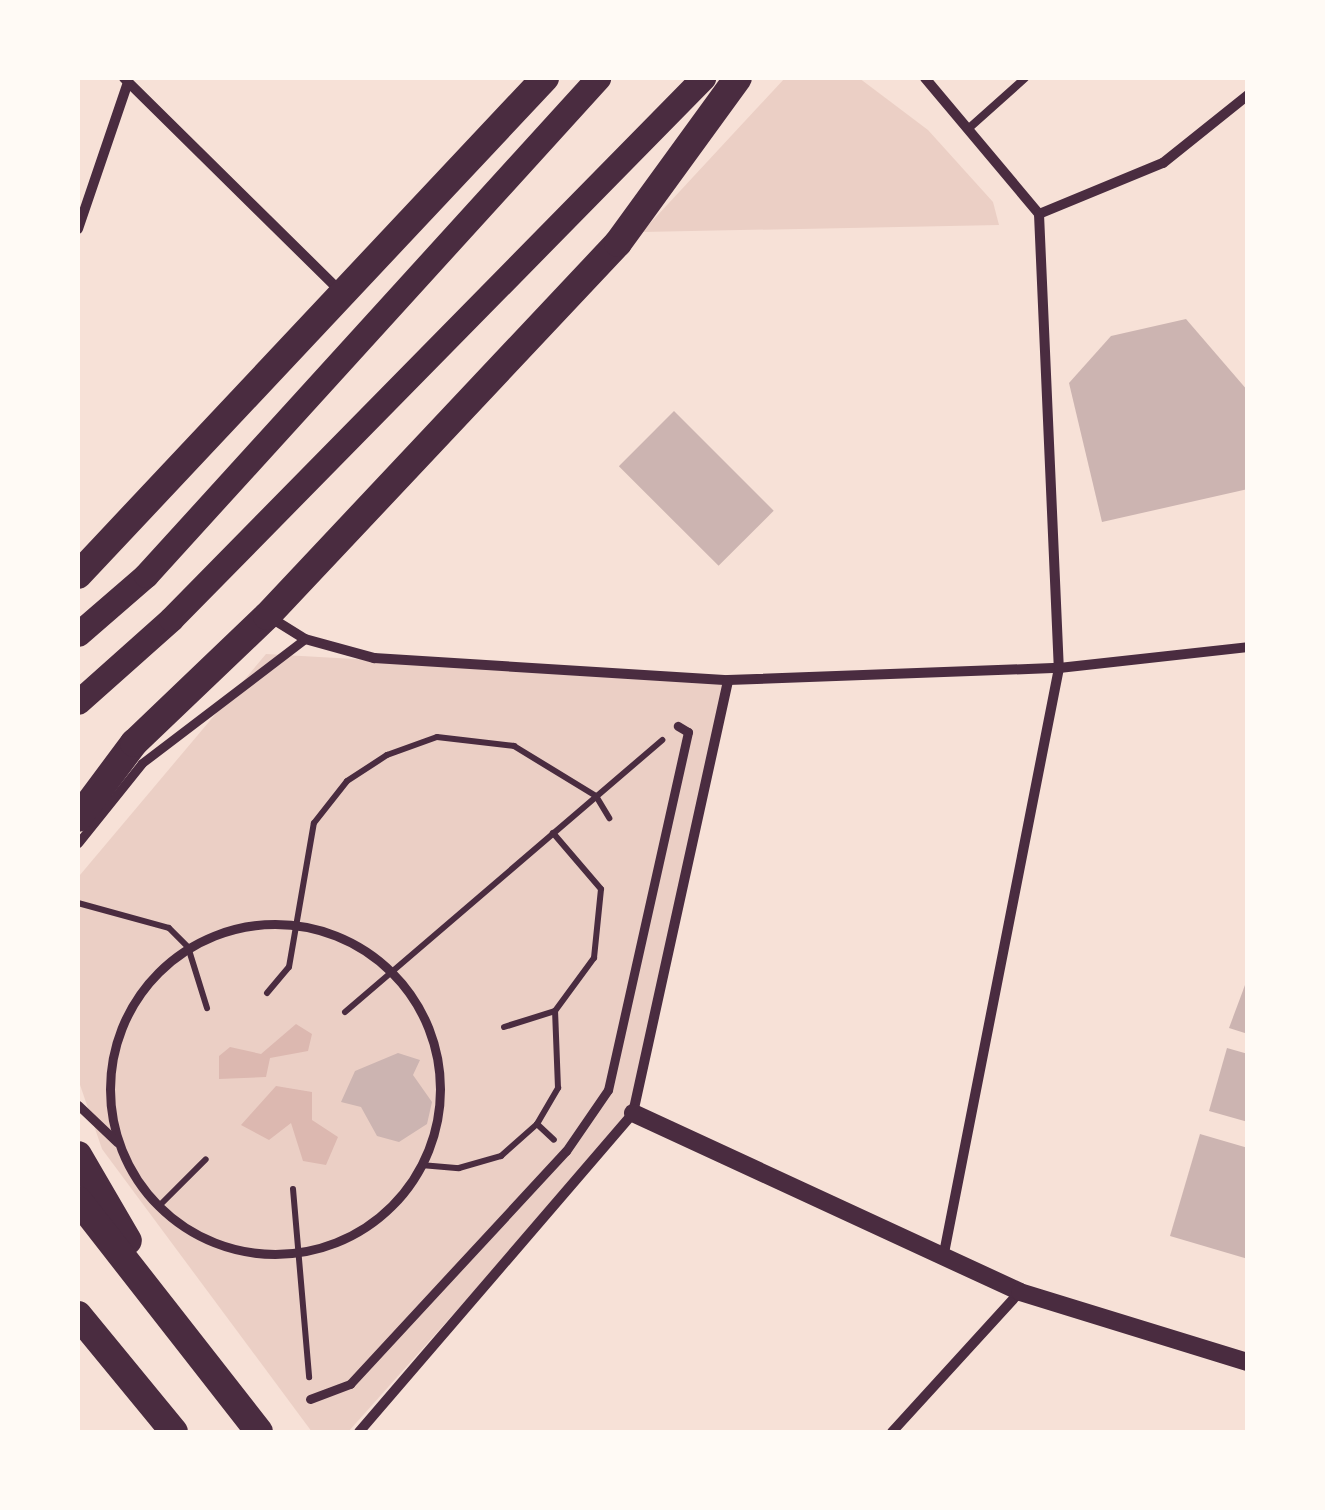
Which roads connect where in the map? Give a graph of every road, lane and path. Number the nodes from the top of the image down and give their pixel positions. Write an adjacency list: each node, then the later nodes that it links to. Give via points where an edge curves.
1 (598, 78): 15 (main road, via 146,575)
2 (703, 78): 20 (main road, via 171,619)
3 (738, 78): 14 (highway, via 618,243)
4 (925, 78): 9 (street)
5 (1025, 78): 9 (lane)
6 (126, 80): 11 (street); 12 (street)
7 (532, 83): 12 (highway)
8 (1248, 95): 10 (street, via 1163,163)
9 (968, 129): 10 (street)
10 (1039, 214): 18 (street)
11 (78, 229)
12 (342, 294): 13 (highway)
13 (78, 576)
14 (267, 616): 16 (street); 22 (highway)
15 (78, 634)
16 (305, 639): 19 (street, via 374,658); 28 (street, via 142,763)
17 (1248, 647): 18 (street)
18 (1059, 668): 19 (street); 48 (street)
19 (728, 680): 39 (street)
20 (78, 702)
21 (678, 726): 24 (path); 53 (street, via 688,732 608,1090 566,1151 350,1384)
22 (134, 743): 23 (highway); 25 (highway)
23 (78, 790)
24 (596, 796): 26 (path); 27 (path); 30 (path, via 514,746 477,737 436,737 387,755 346,780 314,823)
25 (78, 818)
26 (609, 818)
27 (553, 833): 32 (path); 35 (path, via 601,889 594,958)
28 (78, 843)
29 (78, 903): 31 (path, via 169,928)
30 (294, 923): 31 (street, via 239,926); 32 (street, via 348,938); 33 (path, via 289,968)
31 (188, 947): 34 (path); 40 (street, via 146,984 118,1032 108,1087)
32 (393, 971): 36 (path); 43 (street, via 424,1015 440,1067 438,1122)
33 (267, 993)
34 (208, 1008)
35 (555, 1011): 37 (path); 43 (path, via 558,1088 536,1124 502,1156 460,1168)
36 (344, 1012)
37 (504, 1027)
38 (78, 1106): 40 (street)
39 (633, 1112): 48 (street); 56 (street)
40 (117, 1142): 46 (street)
41 (78, 1154): 50 (highway)
42 (206, 1159): 46 (path)
43 (421, 1165): 47 (street, via 384,1214 338,1244)
44 (292, 1189): 47 (path)
45 (78, 1200): 50 (highway)
46 (159, 1206): 47 (street, via 231,1250)
47 (300, 1252): 53 (path)
48 (942, 1259): 49 (street)
49 (1020, 1292): 52 (street); 57 (street)
50 (163, 1304): 55 (highway)
51 (78, 1315): 54 (highway)
52 (1248, 1362)
53 (310, 1399)
54 (174, 1432)
55 (259, 1432)
56 (359, 1432)
57 (892, 1432)

